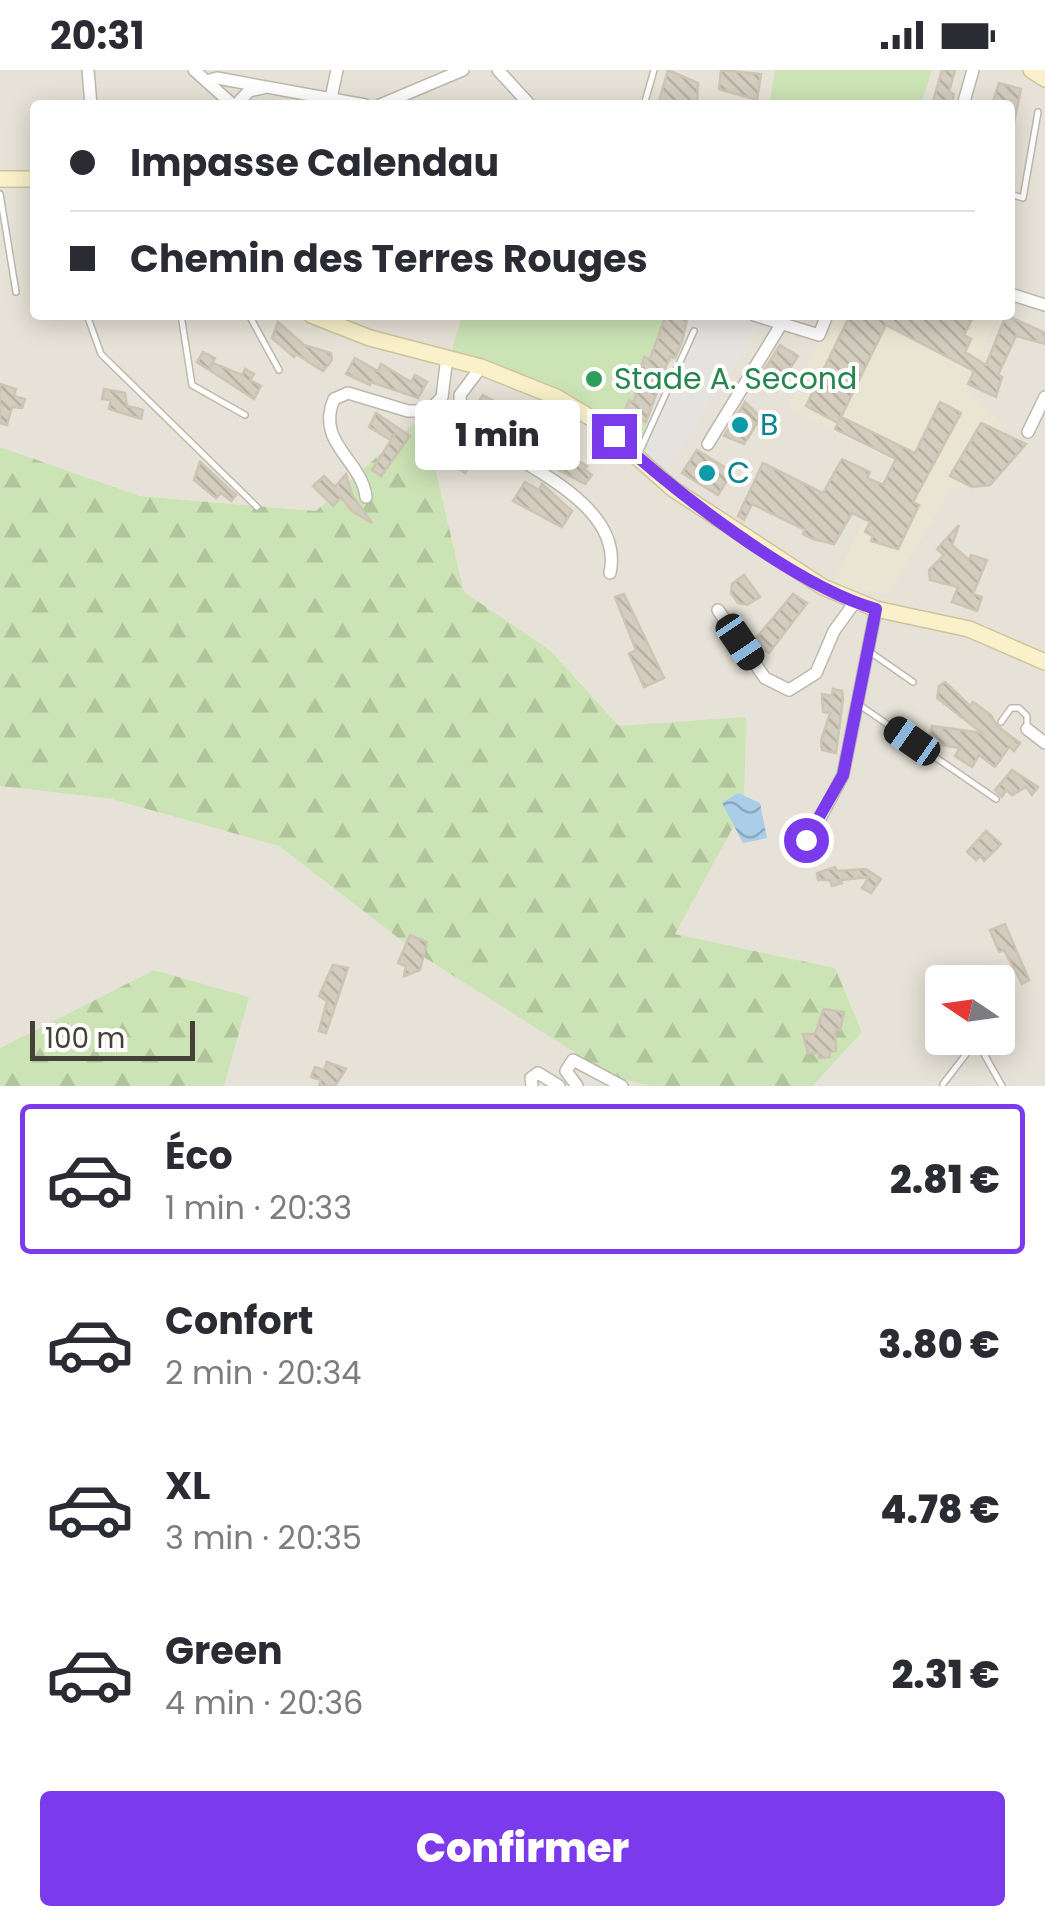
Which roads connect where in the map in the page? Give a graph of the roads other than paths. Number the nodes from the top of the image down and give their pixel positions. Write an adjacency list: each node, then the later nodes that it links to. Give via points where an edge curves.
1 (88, 70): 11 (street)
2 (194, 70): 8 (street)
3 (337, 70): 10 (street)
4 (463, 70): 15 (street)
5 (498, 70): 16 (street)
6 (654, 70): 17 (lane)
7 (972, 70): 18 (street)
8 (207, 82): 9 (street); 12 (street)
9 (267, 86): 10 (street); 13 (street)
10 (330, 98): 14 (street)
11 (90, 100)
12 (228, 100)
13 (239, 100)
14 (340, 100)
15 (392, 100)
16 (525, 100)
17 (645, 100)
18 (964, 100)
19 (1038, 112): 23 (lane, via 1022,198)
20 (30, 178): 21 (main road)
21 (0, 179)
22 (0, 194): 24 (lane)
23 (1015, 196)
24 (16, 292)
25 (1015, 295): 26 (street)
26 (1045, 304)
27 (89, 320): 44 (lane, via 101,354)
28 (182, 320): 39 (lane, via 192,385)
29 (252, 320): 37 (lane)
30 (325, 320): 35 (main road)
31 (770, 320): 33 (street)
32 (825, 320): 33 (street, via 819,335)
33 (782, 324): 41 (street)
34 (694, 331): 42 (lane)
35 (447, 357): 36 (main road); 43 (street, via 442,397 428,411 348,392 334,399 330,432)
36 (481, 366): 42 (main road, via 576,407); 45 (street, via 460,395 461,421 582,502 609,552)
37 (279, 370)
38 (1045, 397): 40 (street)
39 (245, 415)
40 (1028, 432)
41 (708, 444)
42 (637, 457): 46 (main road, via 704,510)
43 (366, 497)
44 (258, 507)
45 (610, 574)
46 (855, 602): 47 (main road); 48 (street, via 816,673 789,690 761,674)
47 (876, 609): 49 (street); 50 (main road, via 969,629)
48 (718, 610)
49 (866, 650): 51 (lane); 52 (street)
50 (1045, 662)
51 (912, 682)
52 (857, 703): 56 (lane); 57 (street, via 843,775)
53 (1000, 722): 54 (lane, via 1019,708)
54 (1027, 730): 55 (street)
55 (1045, 743)
56 (996, 799)
57 (804, 847)
58 (964, 1055): 60 (lane)
59 (985, 1055): 65 (lane)
60 (943, 1084)
61 (532, 1086): 62 (street, via 538,1073)
62 (559, 1086)
63 (577, 1086): 64 (street, via 566,1071 573,1060)
64 (622, 1086)
65 (1002, 1086)

